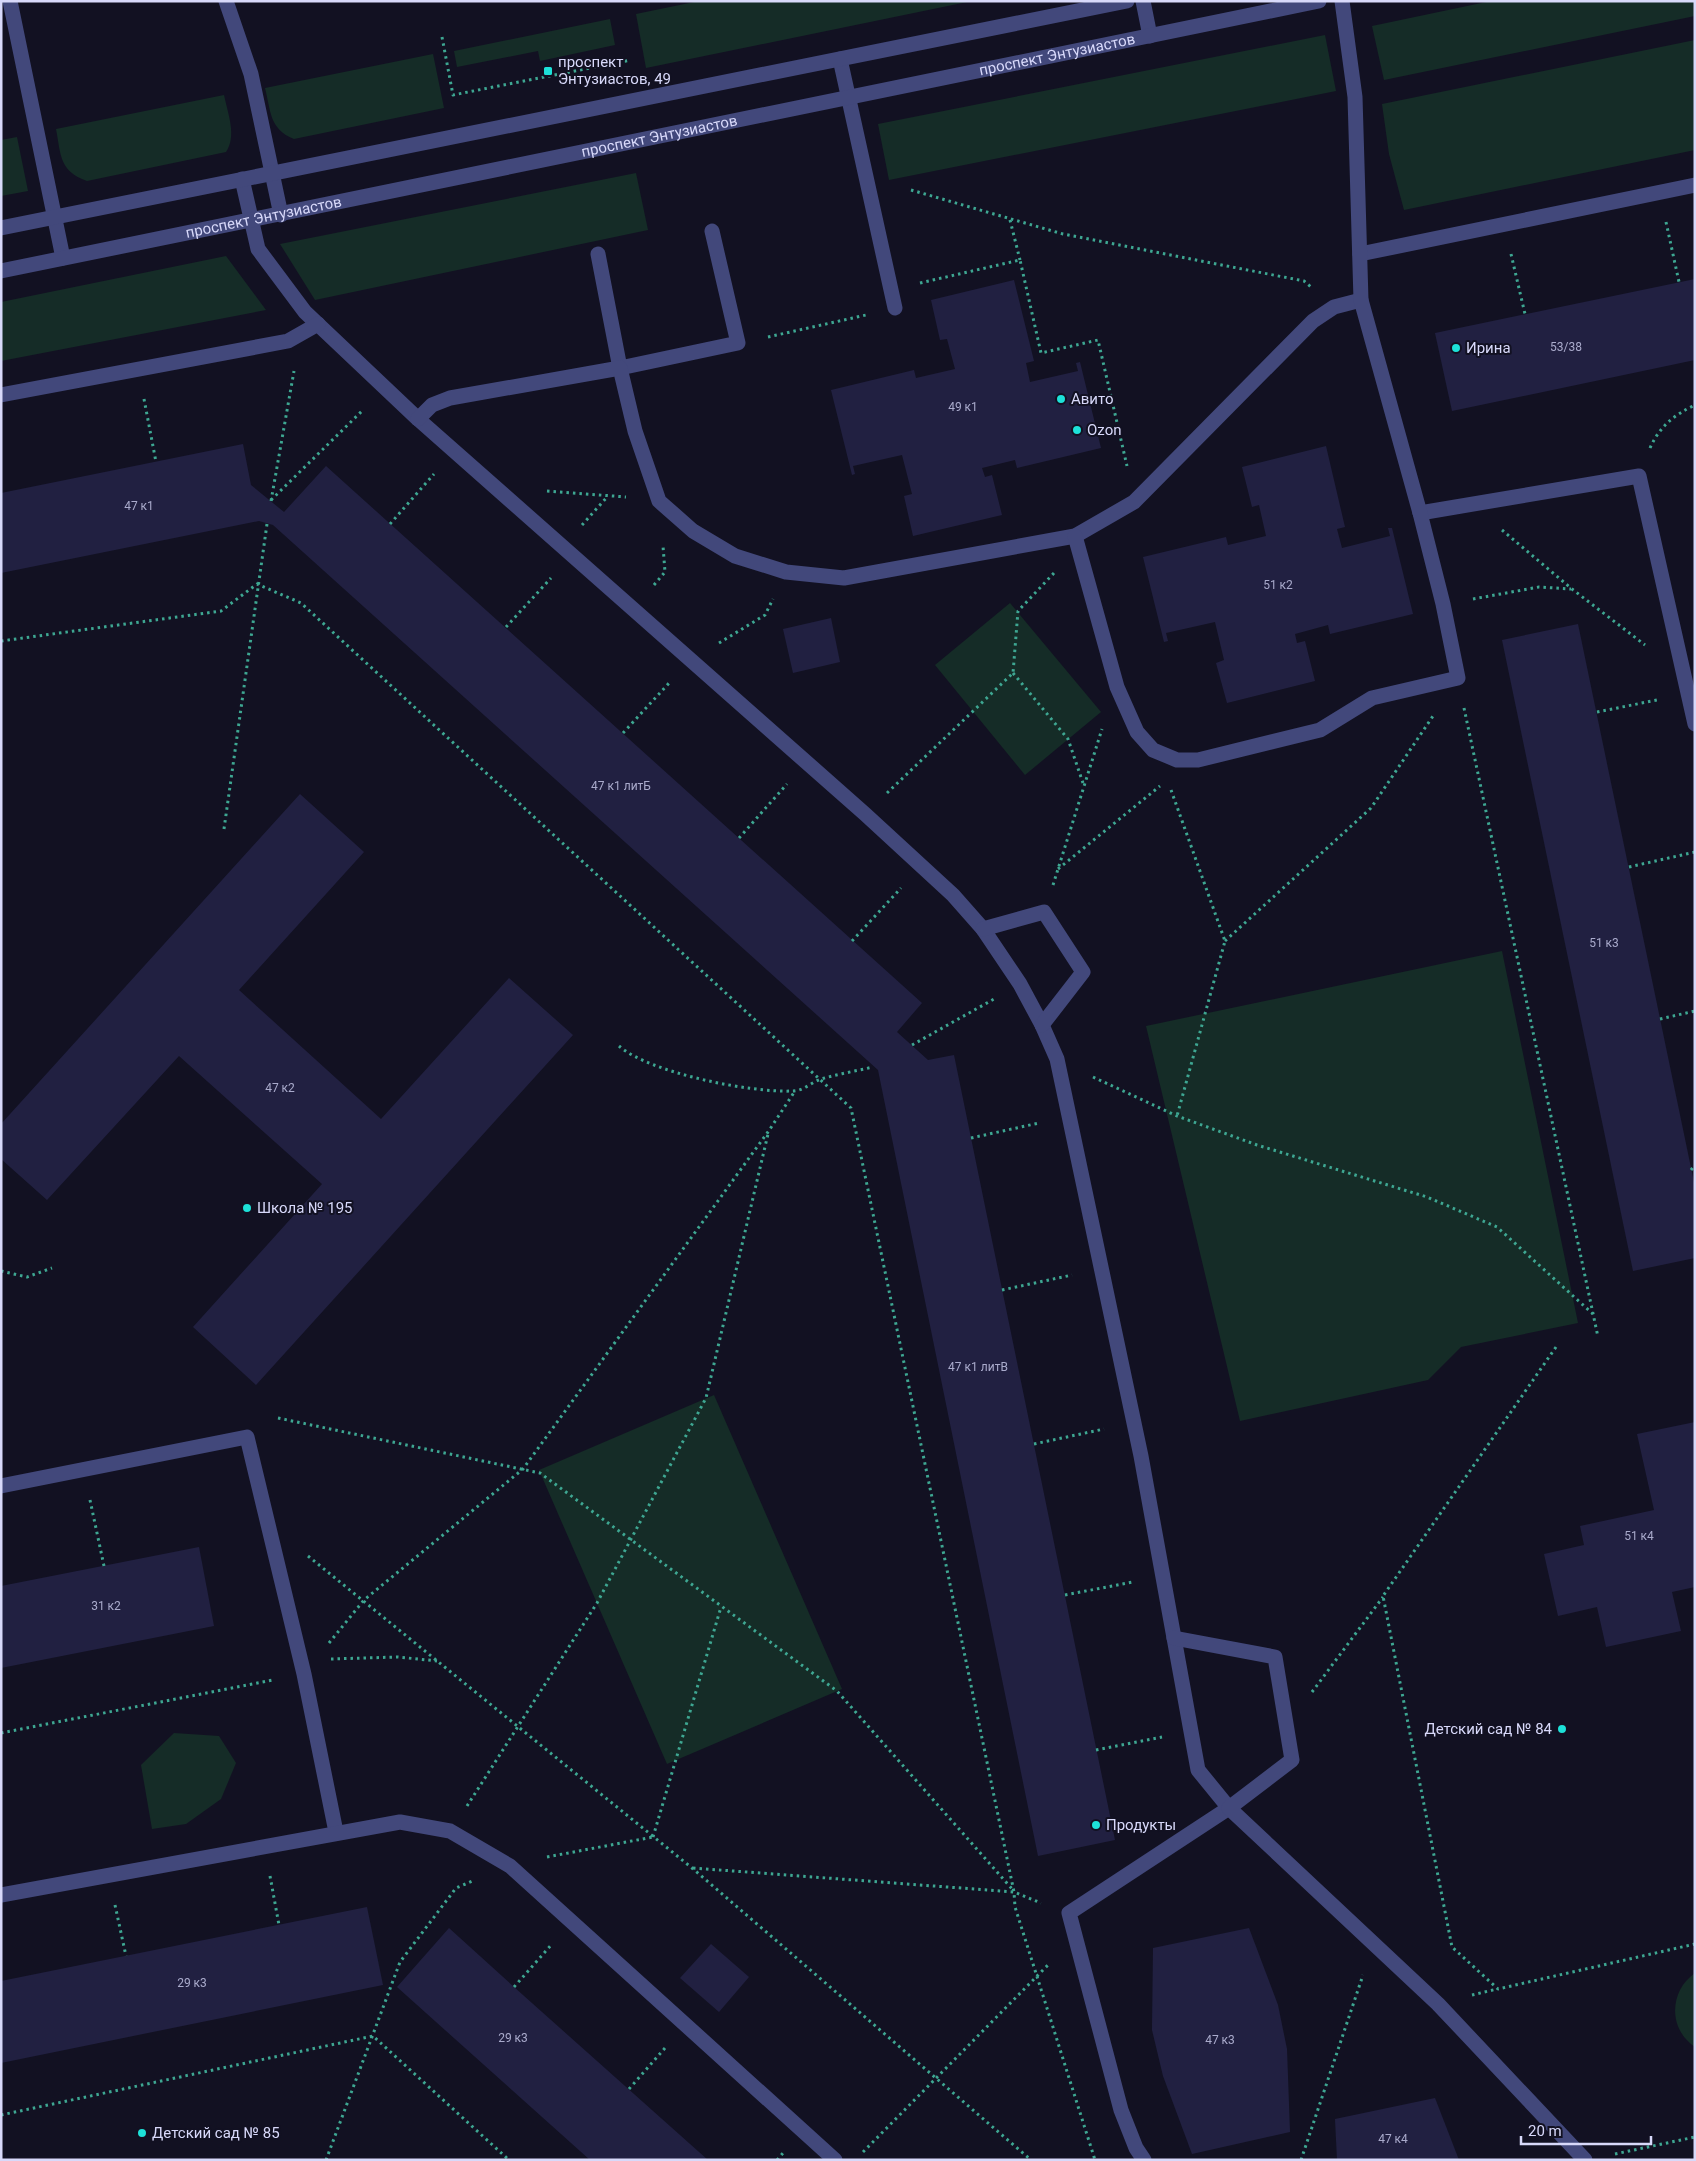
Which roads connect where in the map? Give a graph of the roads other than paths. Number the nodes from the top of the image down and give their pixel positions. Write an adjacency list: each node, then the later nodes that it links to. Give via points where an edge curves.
1 (10, 1): 14 (street)
2 (226, 1): 10 (street, via 251,74)
3 (1127, 1): 8 (street)
4 (1143, 1): 7 (street)
5 (1319, 1): 7 (street, проспект Энтузиастов)
6 (1342, 1): 19 (street, via 1355,97)
7 (1150, 36): 9 (street, проспект Энтузиастов)
8 (840, 59): 9 (street); 10 (street)
9 (849, 98): 13 (street, проспект Энтузиастов); 23 (street)
10 (272, 173): 11 (street); 13 (street)
11 (242, 179): 14 (street); 15 (street)
12 (1695, 185): 19 (street)
13 (281, 215): 15 (street, проспект Энтузиастов)
14 (55, 217): 16 (street); 20 (street)
15 (251, 220): 20 (street, проспект Энтузиастов); 24 (street, via 258,249 305,312)
16 (1, 228)
17 (712, 231): 25 (street, via 738,343)
18 (598, 254): 25 (street)
19 (1360, 254): 22 (street)
20 (64, 258): 21 (street, проспект Энтузиастов)
21 (1, 271)
22 (1361, 300): 28 (street); 29 (street, via 1334,307 1312,321 1134,502)
23 (895, 308)
24 (318, 324): 26 (street, via 288,341); 27 (street)
25 (620, 368): 27 (street, via 450,398 432,405); 29 (street, via 635,430 659,500 693,531 735,556 786,572 844,578)
26 (1, 395)
27 (418, 419): 31 (street, via 865,814 953,895)
28 (1420, 514): 29 (street, via 1458,678 1372,698 1320,730 1198,760 1177,760 1153,750 1137,732 1117,687); 30 (street, via 1639,476)
29 (1077, 542)
30 (1695, 724)
31 (983, 929): 32 (street, via 1020,984); 32 (street, via 1044,912 1083,972)
32 (1042, 1025): 34 (street, via 1057,1059 1134,1423)
33 (1, 1486): 36 (street, via 247,1437 304,1674)
34 (1174, 1638): 35 (street, via 1198,1770); 35 (street, via 1276,1657 1292,1760)
35 (1229, 1808): 39 (street, via 1069,1913 1121,2110); 40 (street, via 1438,2004)
36 (336, 1832): 37 (street); 38 (street, via 400,1822 450,1831 510,1866)
37 (1, 1895)
38 (834, 2160)
39 (1144, 2160)
40 (1585, 2160)

